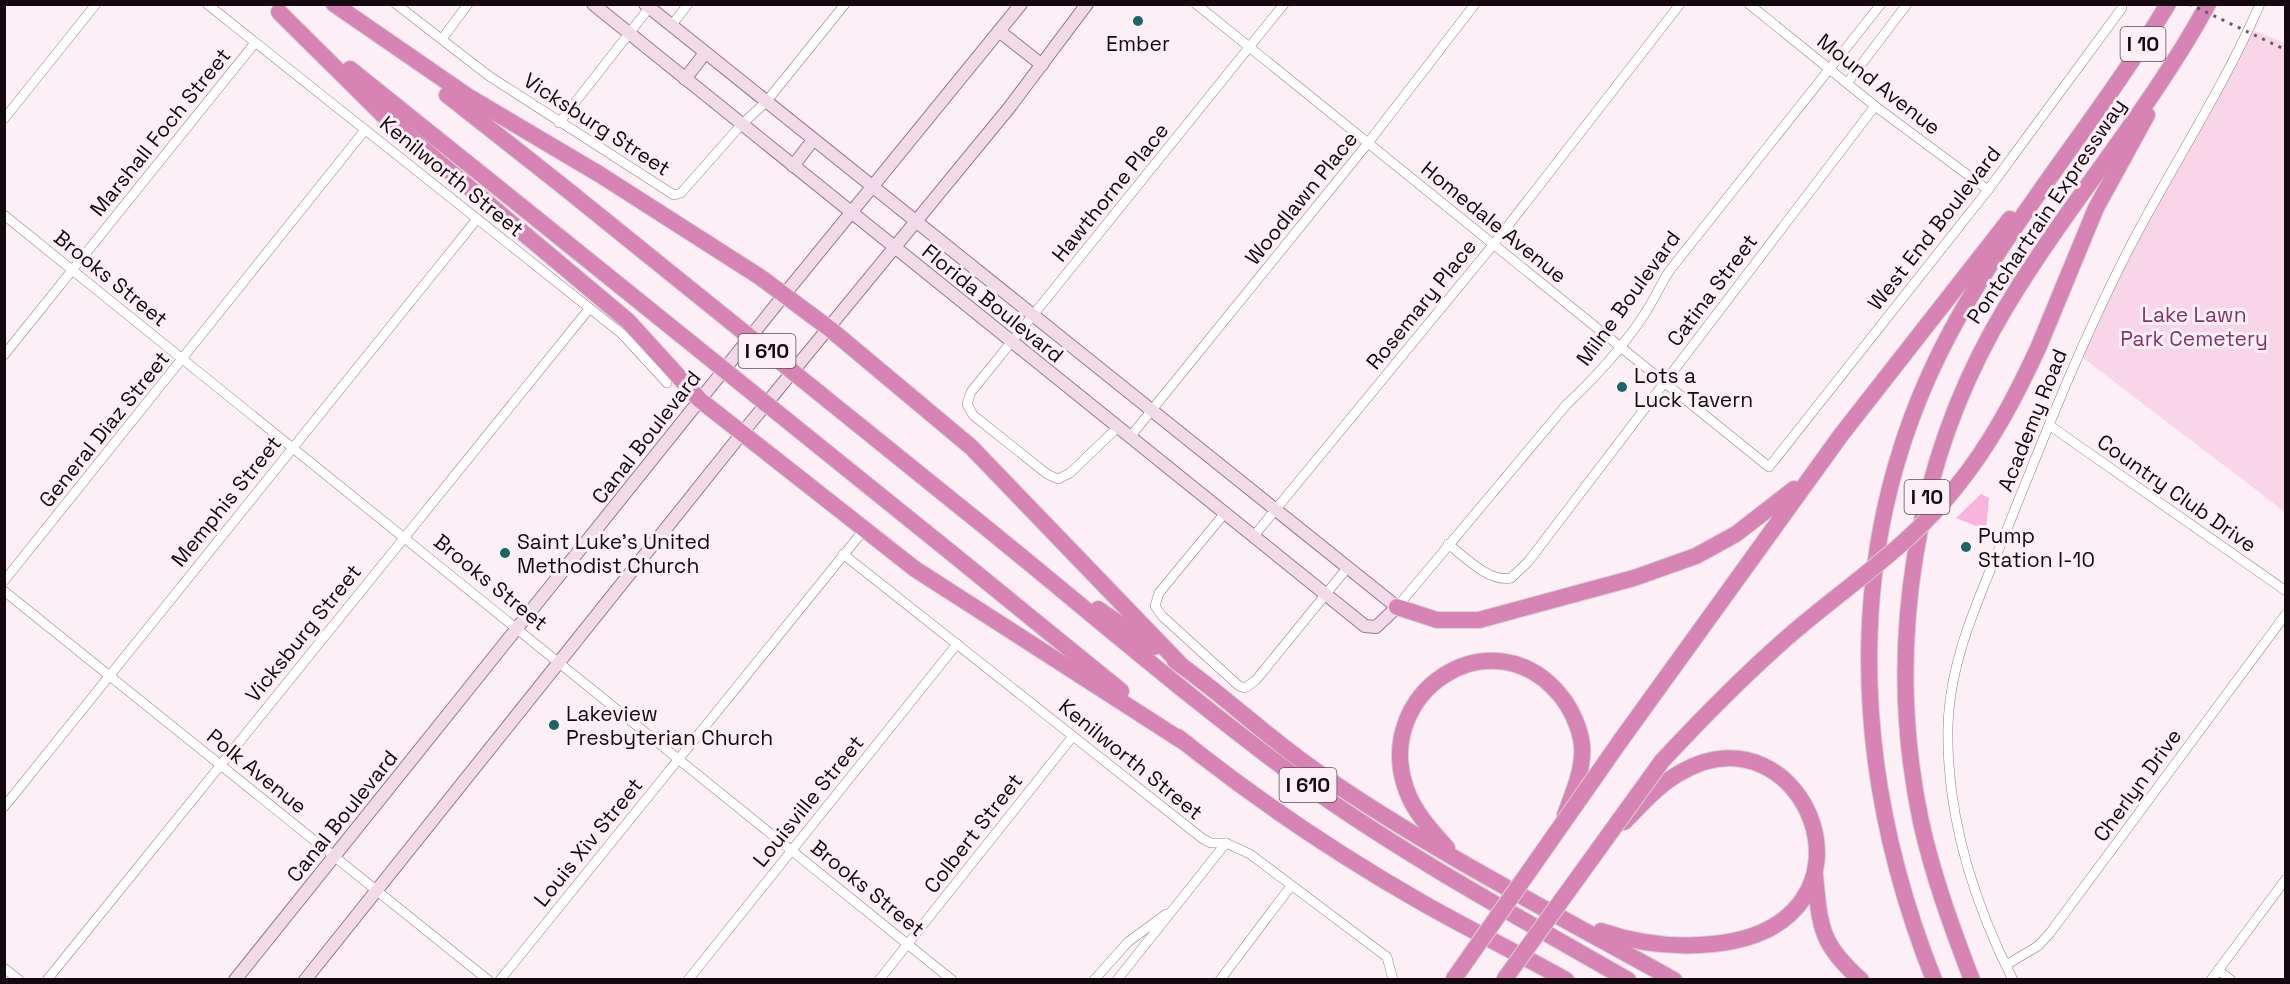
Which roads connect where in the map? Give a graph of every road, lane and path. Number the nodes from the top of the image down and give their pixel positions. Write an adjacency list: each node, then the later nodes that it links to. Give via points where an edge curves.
1 (96, 4): 39 (street)
2 (207, 4): 28 (street, Kenilworth Street)
3 (332, 4): 55 (highway, via 469,97 599,174); 80 (highway, I 610, bridge)
4 (396, 4): 27 (street, Vicksburg Street)
5 (468, 4): 27 (street)
6 (593, 4): 25 (main road, Florida Boulevard)
7 (688, 4): 24 (street)
8 (845, 4): 37 (street, Vicksburg Street)
9 (1022, 4): 26 (main road, Canal Boulevard)
10 (1088, 4): 31 (main road)
11 (1196, 4): 29 (street, Homedale Avenue)
12 (1284, 4): 29 (street, Hawthorne Place)
13 (1474, 4): 44 (street, Woodlawn Place)
14 (1680, 4): 52 (street, Rosemary Place)
15 (1749, 4): 32 (street, Mound Avenue)
16 (1881, 4): 32 (street, Milne Boulevard)
17 (1907, 4): 35 (street)
18 (2168, 4): 36 (highway, Pontchartrain Expressway / I 10)
19 (2208, 4): 33 (highway, Pontchartrain Expressway / I 10)
20 (2260, 4): 67 (street, Academy Road, via 2094,318)
21 (647, 6): 24 (main road, Florida Boulevard); 25 (street)
22 (275, 8): 65 (highway, via 384,116 628,321); 96 (highway, I 610, bridge)
23 (2122, 8): 47 (street, West End Boulevard)
24 (671, 26): 30 (main road, Florida Boulevard)
25 (628, 32): 34 (main road, Florida Boulevard); 40 (street)
26 (999, 32): 31 (main road); 46 (main road, Canal Boulevard)
27 (442, 39): 40 (street, Vicksburg Street)
28 (254, 44): 42 (street, Kenilworth Street); 54 (street, Marshall Foch Street)
29 (1250, 48): 44 (street, Homedale Avenue); 57 (street, Hawthorne Place)
30 (705, 53): 34 (main road); 37 (main road, Florida Boulevard)
31 (1042, 66): 51 (main road)
32 (1831, 69): 35 (street, Mound Avenue); 60 (street, Milne Boulevard, via 1670,270)
33 (2167, 71): 101 (highway, bridge, via 2144,123 2096,208 2014,401 1955,489 1893,551 1725,694 1662,761); 136 (highway, Pontchartrain Expressway / I 10, via 2036,261 1986,342 1943,443 1925,504 1908,606 1907,720 1926,842)
34 (685, 79): 41 (main road, Florida Boulevard)
35 (1848, 82): 38 (street, Mound Avenue)
36 (2116, 83): 73 (highway); 135 (highway, Pontchartrain Expressway / I 10, via 1952,329 1911,420 1887,503 1870,638 1873,748 1892,853)
37 (766, 102): 41 (street, Vicksburg Street); 43 (main road, Florida Boulevard)
38 (1875, 106): 47 (street, Mound Avenue); 63 (street, Catina Street)
39 (4, 118)
40 (559, 123): 41 (street, Vicksburg Street, via 674,195 681,193)
41 (741, 125): 45 (main road, Florida Boulevard)
42 (365, 130): 50 (street, Kenilworth Street); 62 (street, General Diaz Street)
43 (813, 140): 45 (main road); 46 (main road, Florida Boulevard)
44 (1368, 143): 52 (street, Homedale Avenue); 66 (street, Woodlawn Place)
45 (793, 166): 48 (main road, Florida Boulevard)
46 (872, 188): 48 (main road, Canal Boulevard); 51 (main road, Florida Boulevard)
47 (1988, 190): 72 (street, West End Boulevard)
48 (853, 212): 53 (main road, Florida Boulevard); 55 (main road, Canal Boulevard)
49 (4, 215): 54 (street, Brooks Street)
50 (477, 219): 56 (street, Kenilworth Street); 71 (street, Memphis Street)
51 (917, 222): 53 (main road); 57 (main road, Florida Boulevard)
52 (1493, 244): 60 (street, Homedale Avenue); 74 (street, Rosemary Place)
53 (895, 249): 58 (main road); 59 (main road, Florida Boulevard)
54 (72, 270): 61 (street, Marshall Foch Street); 62 (street, Brooks Street)
55 (784, 295): 58 (highway); 65 (main road, Canal Boulevard)
56 (588, 309): 64 (street, Kenilworth Street, via 622,334); 77 (street, Vicksburg Street)
57 (1033, 316): 59 (street, Hawthorne Place); 66 (main road, Florida Boulevard)
58 (830, 329): 69 (main road); 93 (highway, via 970,447)
59 (1011, 342): 68 (main road, Florida Boulevard); 68 (street, Hawthorne Place, via 971,392 967,404 973,415 1058,479 1070,473)
60 (1620, 348): 63 (street, Homedale Avenue); 79 (street, Milne Boulevard)
61 (4, 355)
62 (183, 358): 71 (street, Brooks Street); 83 (street, General Diaz Street)
63 (1664, 382): 72 (street, Homedale Avenue); 79 (street, Catina Street, via 1528,562 1511,578 1492,575)
64 (668, 383)
65 (700, 400): 69 (highway); 89 (main road, Canal Boulevard)
66 (1152, 412): 70 (street, Woodlawn Place); 74 (main road, Florida Boulevard)
67 (2049, 425): 85 (street, Country Club Drive); 113 (street, Academy Road, via 1966,633 1948,722 1956,823 1974,888)
68 (1117, 428): 70 (main road, Florida Boulevard)
69 (743, 432): 76 (highway); 92 (main road)
70 (1130, 437): 75 (main road, Florida Boulevard)
71 (292, 448): 77 (street, Brooks Street); 94 (street, Memphis Street)
72 (1769, 467)
73 (1811, 475): 87 (highway, via 1736,534 1696,556 1643,576 1479,620 1437,620); 100 (highway, bridge)
74 (1274, 511): 78 (street, Rosemary Place); 82 (main road, Florida Boulevard)
75 (1224, 514): 78 (main road, Florida Boulevard); 86 (street, via 1159,593 1155,606 1233,682 1245,688 1256,680)
76 (863, 531): 81 (street, Louis Xiv Street); 96 (highway, via 915,569)
77 (404, 537): 89 (street, Brooks Street); 98 (street, Vicksburg Street)
78 (1253, 537): 86 (main road, Florida Boulevard)
79 (1448, 544): 87 (street, Milne Boulevard)
80 (1015, 551): 93 (highway); 132 (highway, I 610, via 1206,708 1317,792 1420,858)
81 (843, 555): 91 (street, Kenilworth Street); 97 (street, Louis Xiv Street)
82 (1347, 568): 86 (street); 87 (main road, Florida Boulevard)
83 (4, 581)
84 (4, 591): 94 (street, Polk Avenue)
85 (2286, 591)
86 (1325, 595): 90 (main road, Florida Boulevard)
87 (1396, 607): 90 (main road, Milne Boulevard)
88 (2286, 614): 113 (street, Cherlyn Drive, via 2050,933 2038,946)
89 (519, 628): 92 (street, Brooks Street); 104 (main road, Canal Boulevard)
90 (1371, 628)
91 (957, 644): 95 (street, Kenilworth Street); 103 (street, Louisville Street)
92 (562, 662): 97 (street, Brooks Street); 109 (main road)
93 (1182, 666): 105 (highway, via 1317,772)
94 (110, 676): 98 (street, Polk Avenue); 99 (street, Memphis Street)
95 (1073, 736): 102 (street, Kenilworth Street, via 1203,839); 112 (street, Colbert Street)
96 (1187, 744): 117 (highway, I 610, via 1353,861 1421,903)
97 (679, 758): 103 (street, Brooks Street); 123 (street, Louis Xiv Street)
98 (220, 764): 104 (street, Polk Avenue); 119 (street, Vicksburg Street)
99 (4, 807)
100 (1563, 821): 105 (highway, via 1579,777 1582,746 1568,705 1554,688 1523,667 1486,661 1462,667 1425,689 1412,707 1400,759 1406,788 1425,823); 130 (highway, bridge)
101 (1608, 838): 106 (highway, bridge, via 1679,773 1708,761 1747,760 1762,765 1800,796 1809,812 1818,849); 131 (highway, bridge)
102 (1226, 843): 108 (street, Kenilworth Street, via 1250,854); 110 (street)
103 (792, 849): 112 (street, Brooks Street); 124 (street, Louisville Street)
104 (334, 856): 109 (street, Polk Avenue); 120 (main road, Canal Boulevard)
105 (1460, 862): 111 (highway)
106 (1815, 874): 111 (highway, via 1798,906 1780,923 1758,936 1728,942 1663,945 1617,936); 134 (highway, via 1819,921 1828,944)
107 (2286, 879): 115 (street)
108 (1291, 886): 116 (street, Kenilworth Street, via 1387,957); 129 (street)
109 (377, 892): 121 (main road); 122 (street, Polk Avenue)
110 (1175, 908): 127 (street, via 1128,942); 128 (street)
111 (1561, 917): 133 (highway)
112 (908, 944): 125 (street, Colbert Street); 126 (street, Brooks Street)
113 (2006, 964): 137 (street, Academy Road)
114 (4, 968): 118 (street)
115 (2218, 970): 138 (street); 139 (street)
116 (1393, 979)
117 (1566, 979)
118 (19, 980)
119 (47, 980)
120 (235, 980)
121 (305, 980)
122 (488, 980)
123 (500, 980)
124 (688, 980)
125 (879, 980)
126 (952, 980)
127 (1095, 980)
128 (1116, 980)
129 (1220, 980)
130 (1453, 980)
131 (1504, 980)
132 (1628, 980)
133 (1674, 980)
134 (1861, 980)
135 (1934, 980)
136 (1972, 980)
137 (2013, 980)
138 (2211, 980)
139 (2231, 980)

